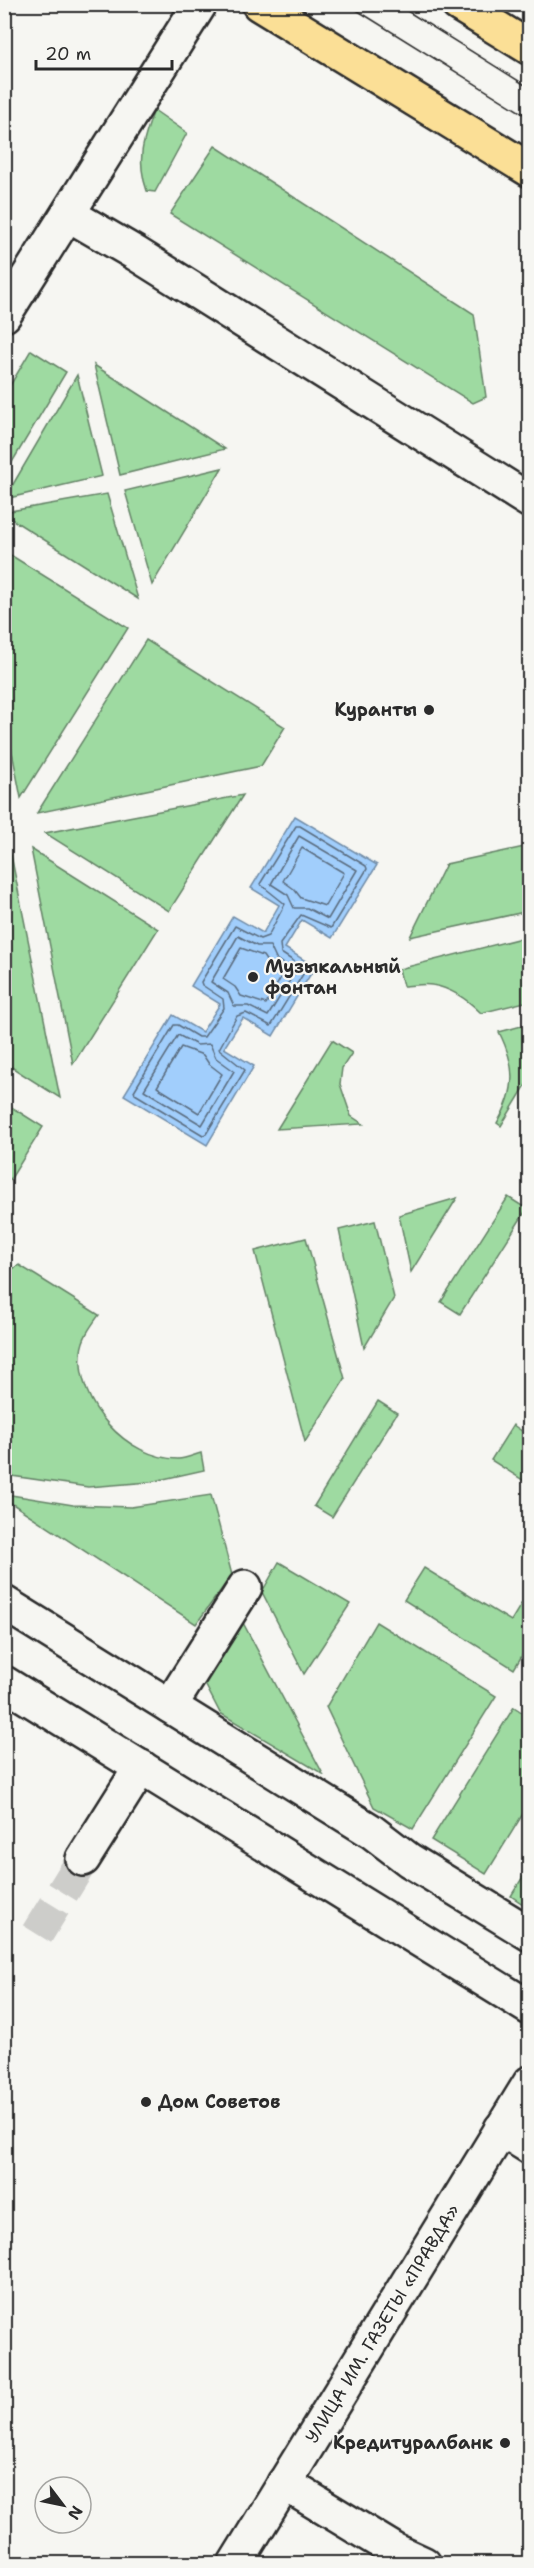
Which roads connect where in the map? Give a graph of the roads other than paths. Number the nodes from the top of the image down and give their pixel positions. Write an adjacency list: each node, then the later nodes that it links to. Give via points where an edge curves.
1 (200, 4): 6 (street)
2 (259, 4): 5 (main road)
3 (458, 4): 4 (main road)
4 (530, 48)
5 (530, 170)
6 (68, 214): 7 (street); 8 (street)
7 (4, 315)
8 (530, 501)
9 (244, 1587): 12 (street)
10 (4, 1603): 12 (street)
11 (4, 1683): 13 (street)
12 (170, 1706): 15 (street)
13 (141, 1767): 14 (street); 16 (street)
14 (83, 1859)
15 (530, 1934)
16 (530, 2008)
17 (530, 2083): 18 (street, УЛИЦА ИМ. ГАЗЕТЫ «ПРАВДА»)
18 (501, 2129): 19 (street); 20 (street, УЛИЦА ИМ. ГАЗЕТЫ «ПРАВДА»)
19 (530, 2146)
20 (284, 2483): 21 (street, УЛИЦА ИМ. ГАЗЕТЫ «ПРАВДА»); 22 (street)
21 (235, 2564)
22 (424, 2564)

